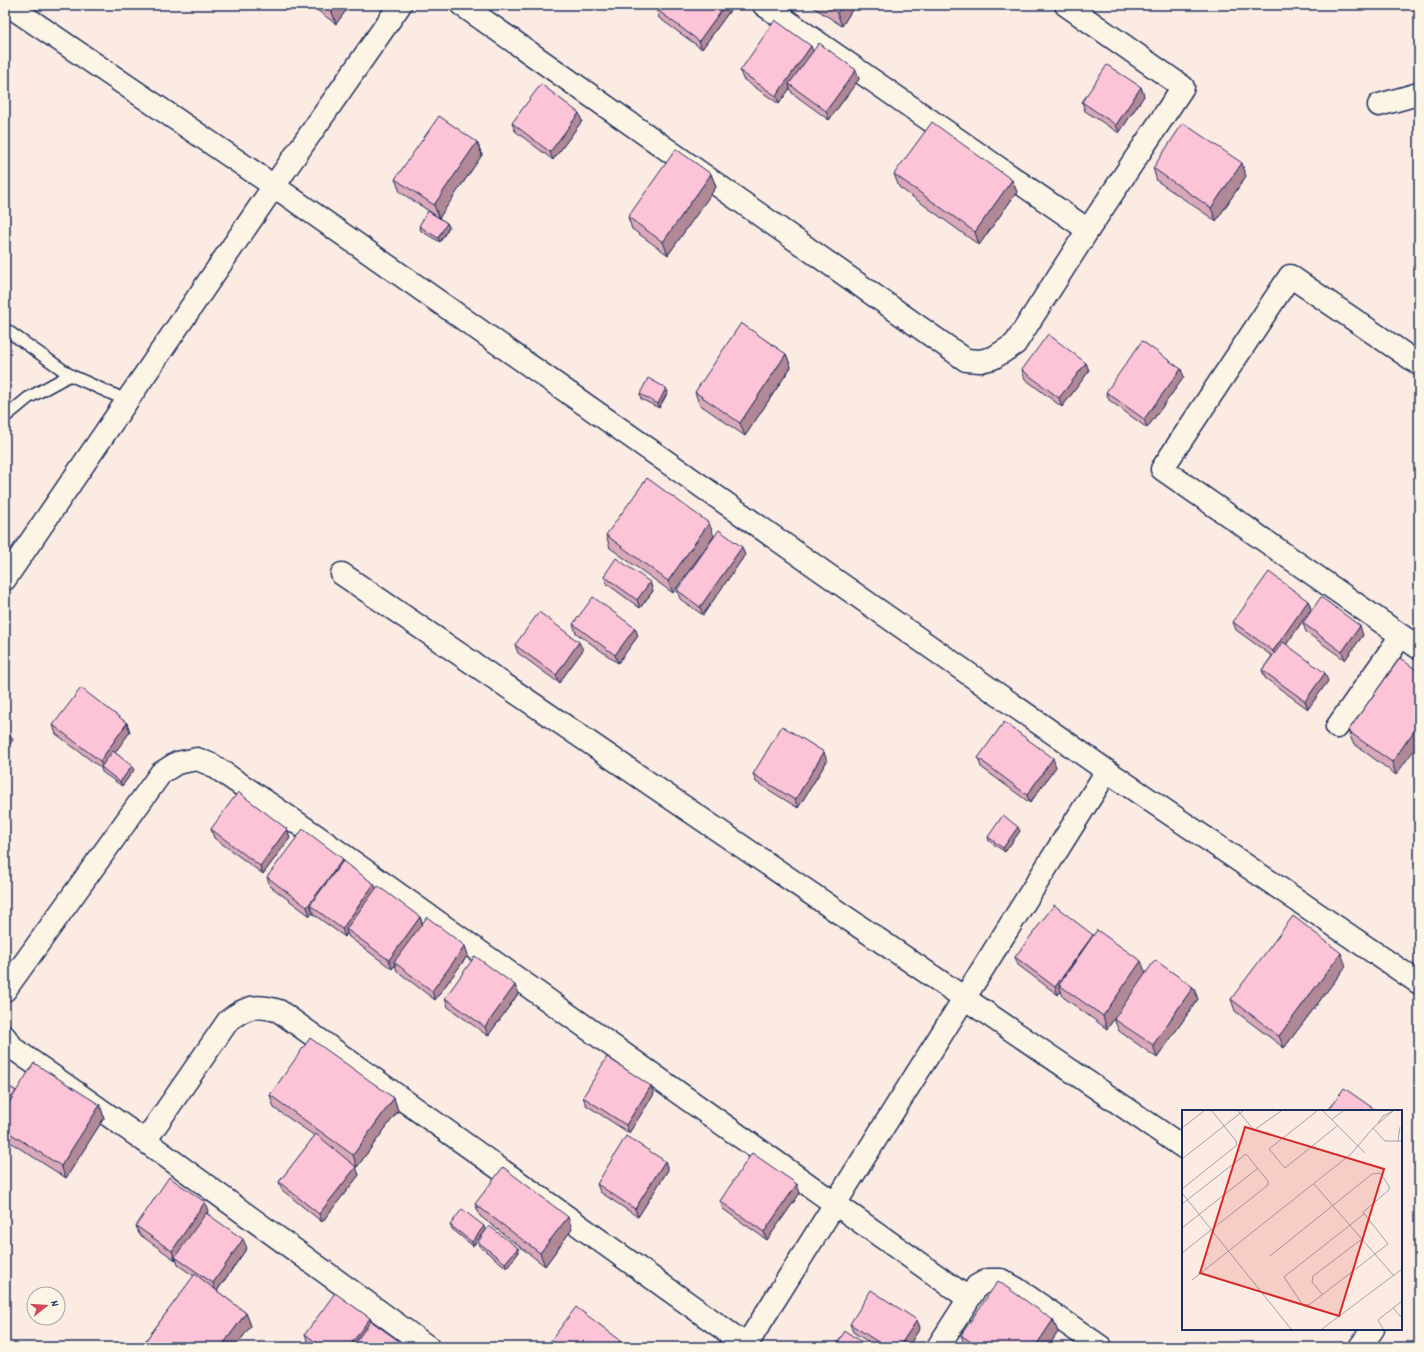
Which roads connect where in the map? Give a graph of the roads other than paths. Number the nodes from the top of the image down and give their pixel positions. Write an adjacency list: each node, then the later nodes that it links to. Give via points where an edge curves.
1 (8, 5): 8 (street)
2 (400, 5): 8 (street)
3 (462, 5): 9 (street, via 966,360 980,361 993,358 1015,344)
4 (764, 5): 9 (street)
5 (1066, 5): 9 (street, via 1183,87)
6 (1419, 92): 7 (street)
7 (1379, 105)
8 (274, 186): 13 (street); 20 (street)
9 (1088, 230)
10 (5, 329): 12 (lane)
11 (1419, 364): 17 (street, via 1290,276 1162,469)
12 (70, 375): 13 (lane); 14 (lane, via 28,398)
13 (128, 401): 16 (street)
14 (5, 417)
15 (342, 574): 23 (street)
16 (5, 579)
17 (1401, 636): 18 (street); 19 (street)
18 (1419, 648)
19 (1337, 727)
20 (1107, 771): 21 (street); 23 (street)
21 (1419, 983)
22 (5, 990): 27 (street, via 161,773 177,763 197,759 212,765 315,835)
23 (964, 999): 26 (street); 27 (street)
24 (5, 1037): 25 (street, via 14,1049)
25 (145, 1141): 30 (street, via 228,1021 250,1007 279,1011); 31 (street)
26 (1182, 1146)
27 (835, 1202): 28 (street); 30 (street)
28 (968, 1298): 32 (street); 33 (street, via 977,1286 988,1280 1001,1280)
29 (1372, 1330): 34 (street)
30 (746, 1346)
31 (428, 1347)
32 (938, 1347)
33 (1101, 1347)
34 (1360, 1347)

